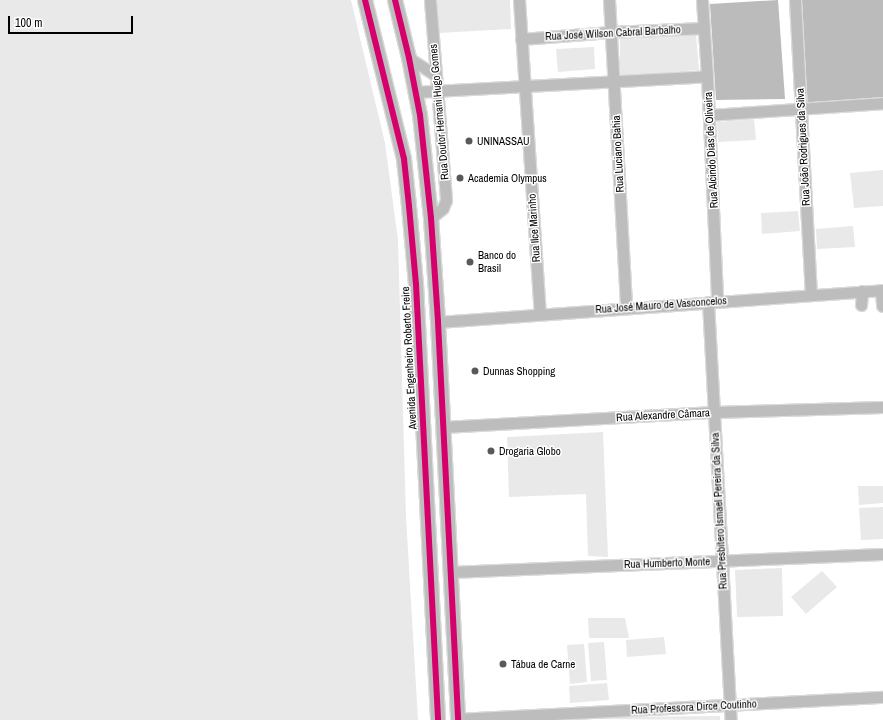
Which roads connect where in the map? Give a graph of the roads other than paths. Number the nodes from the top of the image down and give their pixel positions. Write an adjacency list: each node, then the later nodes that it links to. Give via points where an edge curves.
1 (365, 0): 40 (main road, Avenida Engenheiro Roberto Freire, via 404,159 409,206 416,284)
2 (395, 0): 11 (main road)
3 (430, 0): 12 (street, Rua Doutor Hernani Hugo Gomes)
4 (519, 0): 10 (street, Rua Ilce Marinho)
5 (609, 0): 9 (street, Rua Luciano Bahia)
6 (702, 0): 8 (street, Rua Alcindo Dias de Oliveira)
7 (795, 0): 19 (street, Rua João Rodrigues da Silva)
8 (704, 28): 9 (street, Rua José Wilson Cabral Barbalho); 13 (street, Rua Alcindo Dias de Oliveira)
9 (611, 32): 10 (street, Rua José Wilson Cabral Barbalho); 14 (street, Rua Luciano Bahia)
10 (521, 39): 15 (street, Rua Ilce Marinho)
11 (409, 58): 12 (street); 16 (main road)
12 (434, 74): 17 (street, Rua Doutor Hernani Hugo Gomes)
13 (707, 76): 14 (street); 20 (street, Rua Alcindo Dias de Oliveira)
14 (614, 80): 15 (street); 28 (street, Rua Luciano Bahia)
15 (524, 87): 17 (street); 29 (street, Rua Ilce Marinho)
16 (416, 92): 17 (street); 21 (main road)
17 (436, 92): 21 (street, Rua Doutor Hernani Hugo Gomes, via 446,200 443,208)
18 (883, 103): 19 (street)
19 (801, 109): 20 (street); 24 (street, Rua João Rodrigues da Silva)
20 (709, 115): 25 (street, Rua Alcindo Dias de Oliveira)
21 (431, 218): 30 (main road)
22 (882, 290): 23 (street, Rua José Mauro de Vasconcelos); 27 (street)
23 (862, 291): 24 (street, Rua José Mauro de Vasconcelos); 26 (street)
24 (811, 294): 25 (street, Rua José Mauro de Vasconcelos)
25 (713, 301): 28 (street, Rua José Mauro de Vasconcelos); 32 (street, Rua Presbítero Ismael Pereira da Silva)
26 (861, 305)
27 (882, 306)
28 (626, 307): 29 (street, Rua José Mauro de Vasconcelos)
29 (540, 313): 30 (street, Rua José Mauro de Vasconcelos)
30 (438, 322): 33 (main road)
31 (883, 407): 32 (street, Rua Alexandre Câmara)
32 (714, 412): 33 (street, Rua Alexandre Câmara); 35 (street, Rua Presbítero Ismael Pereira da Silva)
33 (443, 427): 36 (main road)
34 (883, 554): 35 (street, Rua Humberto Monte)
35 (722, 561): 36 (street, Rua Humberto Monte); 38 (street, Rua Presbítero Ismael Pereira da Silva)
36 (450, 572): 39 (main road)
37 (883, 697): 38 (street, Rua Professora Dirce Coutinho)
38 (730, 706): 39 (street, Rua Professora Dirce Coutinho); 41 (street, Rua Presbítero Ismael Pereira da Silva)
39 (458, 719)
40 (438, 720)
41 (731, 720)

